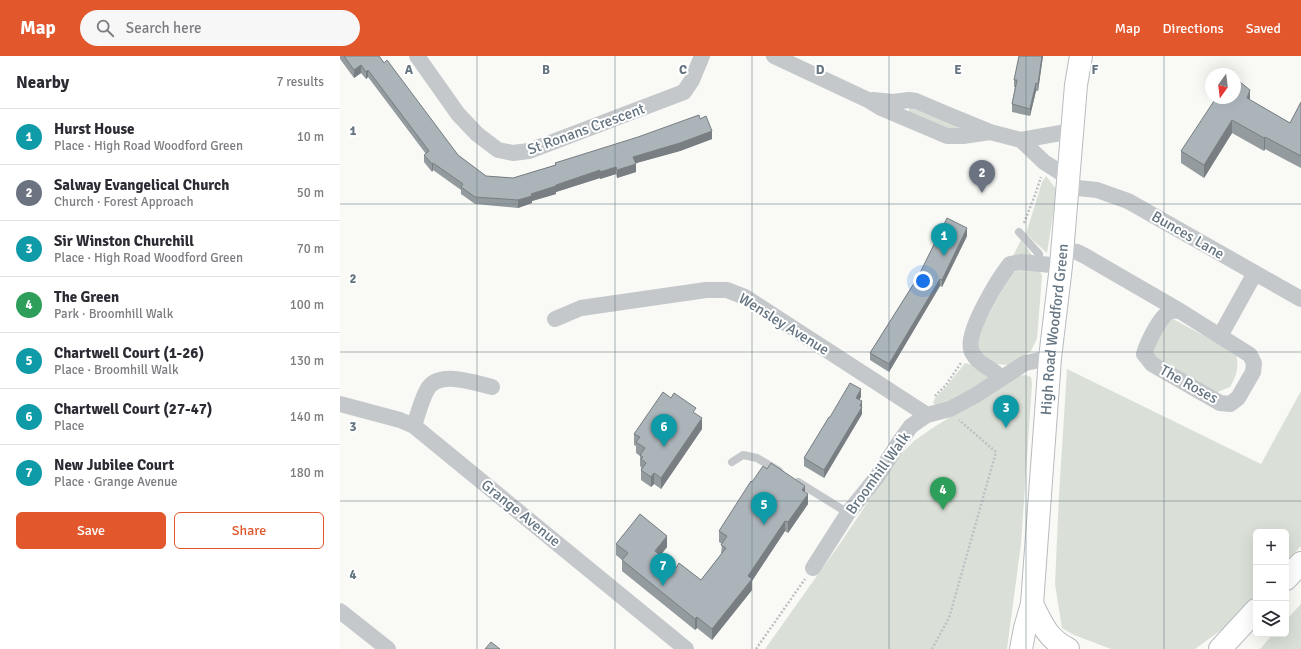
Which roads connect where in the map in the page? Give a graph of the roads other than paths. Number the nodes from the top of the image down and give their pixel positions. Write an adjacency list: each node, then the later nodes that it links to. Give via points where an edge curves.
1 (417, 56): 2 (street, St Ronans Crescent, via 458,114 477,134 498,150 513,153 529,151 684,92)
2 (702, 56)
3 (774, 56): 5 (street)
4 (1081, 56): 6 (main road, High Road Woodford Green)
5 (868, 100): 7 (street, via 916,100); 7 (street, via 947,136)
6 (1072, 131): 8 (street); 9 (main road, High Road Woodford Green)
7 (990, 132): 8 (street)
8 (1021, 140): 9 (street)
9 (1069, 183): 11 (main road, High Road Woodford Green); 12 (street, Bunces Lane, via 1119,197)
10 (1020, 232): 11 (lane, via 1039,254)
11 (1055, 260): 14 (street, The Roses, via 1077,252); 17 (main road, High Road Woodford Green); 18 (street, The Roses, via 1010,264 981,311 971,337 971,349 976,359)
12 (1255, 273): 13 (street, Bunces Lane); 16 (street)
13 (1301, 300)
14 (1180, 311): 16 (street, The Roses); 16 (street, The Roses, via 1171,311 1164,317 1147,344 1144,354 1152,364 1220,403 1230,404 1238,398 1253,372 1254,363 1250,355)
15 (555, 319): 21 (street, Wensley Avenue, via 581,308 706,290 727,290 745,297)
16 (1220, 336)
17 (1050, 358): 18 (street, Broomhill Walk, via 1025,364); 28 (main road, High Road Woodford Green)
18 (1002, 378): 21 (street, Broomhill Walk, via 976,396 950,409)
19 (492, 387): 22 (street, via 449,378 437,381 428,389)
20 (340, 404): 22 (street, Grange Avenue)
21 (924, 413): 24 (street, Broomhill Walk, via 911,426 877,477)
22 (414, 426): 32 (street, Grange Avenue)
23 (732, 462): 24 (lane, via 743,455 757,458)
24 (848, 513): 26 (street, Broomhill Walk)
25 (1301, 563): 27 (main road)
26 (813, 568)
27 (1289, 576)
28 (1032, 604): 33 (main road, High Road Woodford Green); 34 (main road, High Road Woodford Green, via 1047,633)
29 (340, 611): 31 (street)
30 (1253, 613): 35 (main road)
31 (388, 649)
32 (686, 649)
33 (1021, 649)
34 (1068, 649)
35 (1220, 649)

